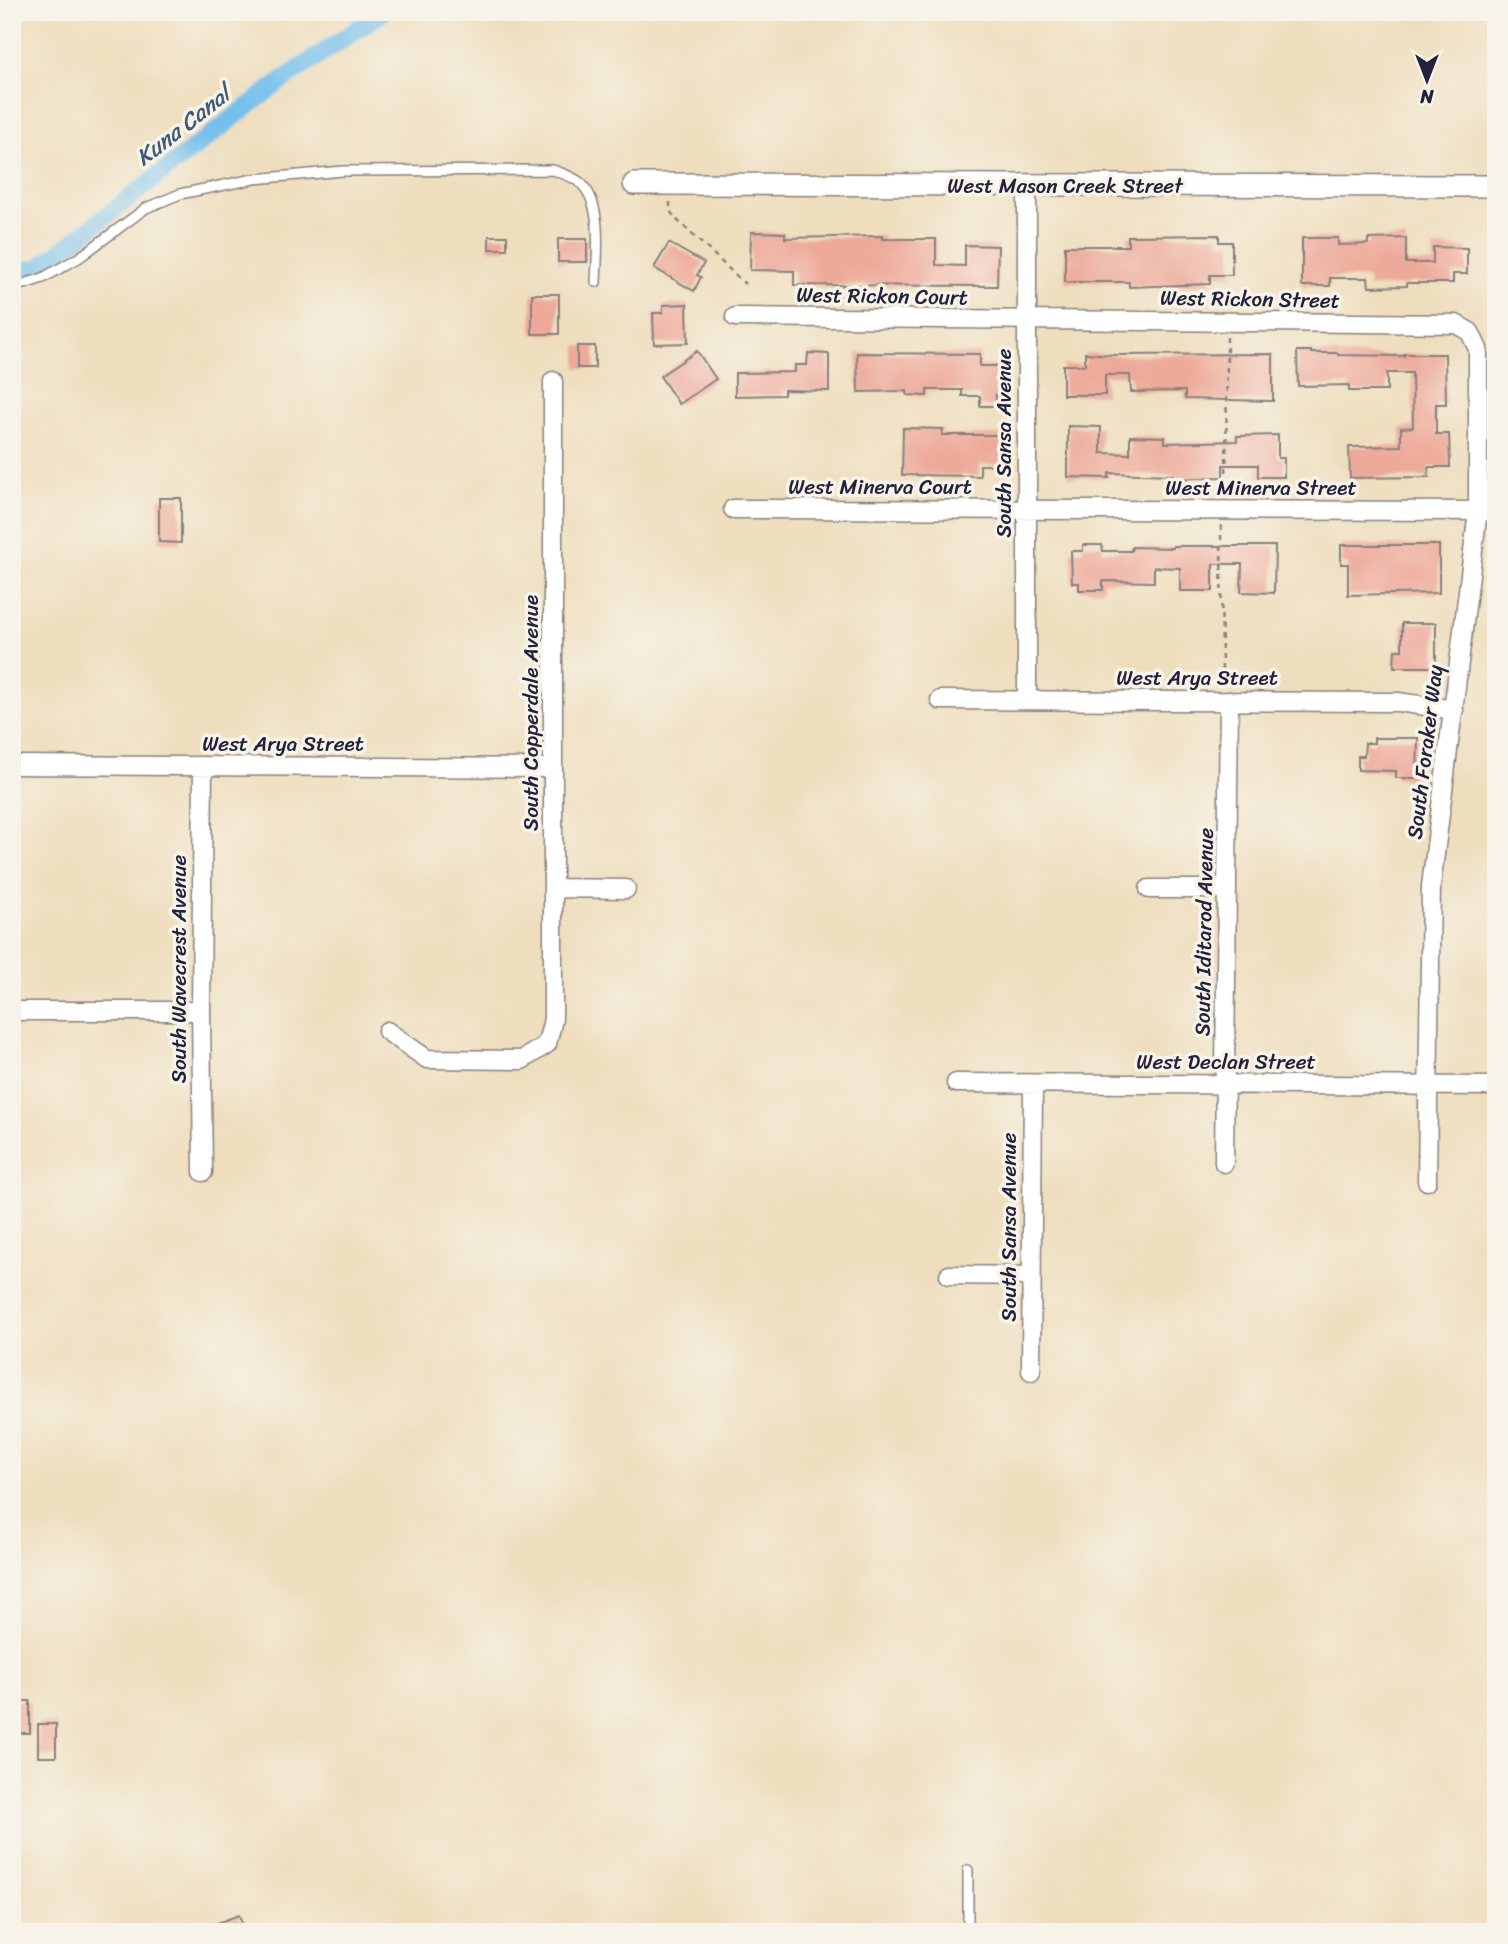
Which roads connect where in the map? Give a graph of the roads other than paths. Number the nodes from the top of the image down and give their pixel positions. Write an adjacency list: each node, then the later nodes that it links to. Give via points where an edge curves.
1 (634, 184): 2 (street, West Mason Creek Street)
2 (1027, 186): 3 (street, West Mason Creek Street); 7 (street, South Sansa Avenue)
3 (1496, 186)
4 (596, 282): 5 (lane, via 594,202 580,181 553,170 357,171 254,179 180,194 146,208 43,278)
5 (12, 288)
6 (735, 317): 7 (street, West Rickon Court)
7 (1027, 320): 8 (street, West Rickon Street, via 1456,324); 11 (street, South Sansa Avenue)
8 (1470, 332): 12 (street, South Foraker Way, via 1478,349)
9 (553, 381): 19 (street, South Copperdale Avenue)
10 (733, 509): 11 (street, West Minerva Court)
11 (1027, 510): 12 (street, West Minerva Street); 14 (street, South Sansa Avenue)
12 (1487, 511): 16 (street, South Foraker Way)
13 (940, 700): 14 (street, West Arya Street)
14 (1027, 700): 15 (street, West Arya Street)
15 (1228, 701): 16 (street, West Arya Street, via 1398,702); 22 (street, South Iditarod Avenue)
16 (1454, 709): 30 (street, South Foraker Way, via 1431,886)
17 (12, 765): 18 (street, West Arya Street)
18 (203, 766): 19 (street, West Arya Street); 25 (street, South Wavecrest Avenue)
19 (553, 768): 20 (street, South Copperdale Avenue)
20 (553, 888): 21 (street); 26 (street, South Copperdale Avenue, via 553,1019 547,1044 522,1060 427,1059)
21 (626, 889)
22 (1227, 889): 23 (street); 29 (street, South Iditarod Avenue)
23 (1149, 890)
24 (12, 1011): 25 (street)
25 (201, 1011): 33 (street, South Wavecrest Avenue)
26 (387, 1031)
27 (956, 1083): 28 (street, West Declan Street)
28 (1033, 1084): 29 (street, West Declan Street); 36 (street, South Sansa Avenue)
29 (1225, 1085): 30 (street, West Declan Street); 32 (street, South Iditarod Avenue)
30 (1428, 1086): 31 (street, West Declan Street); 34 (street, South Foraker Way)
31 (1496, 1086)
32 (1224, 1163)
33 (203, 1172)
34 (1427, 1181)
35 (949, 1275): 36 (street)
36 (1031, 1276): 37 (street, South Sansa Avenue)
37 (1031, 1371)
38 (968, 1870): 39 (lane)
39 (968, 1932)

